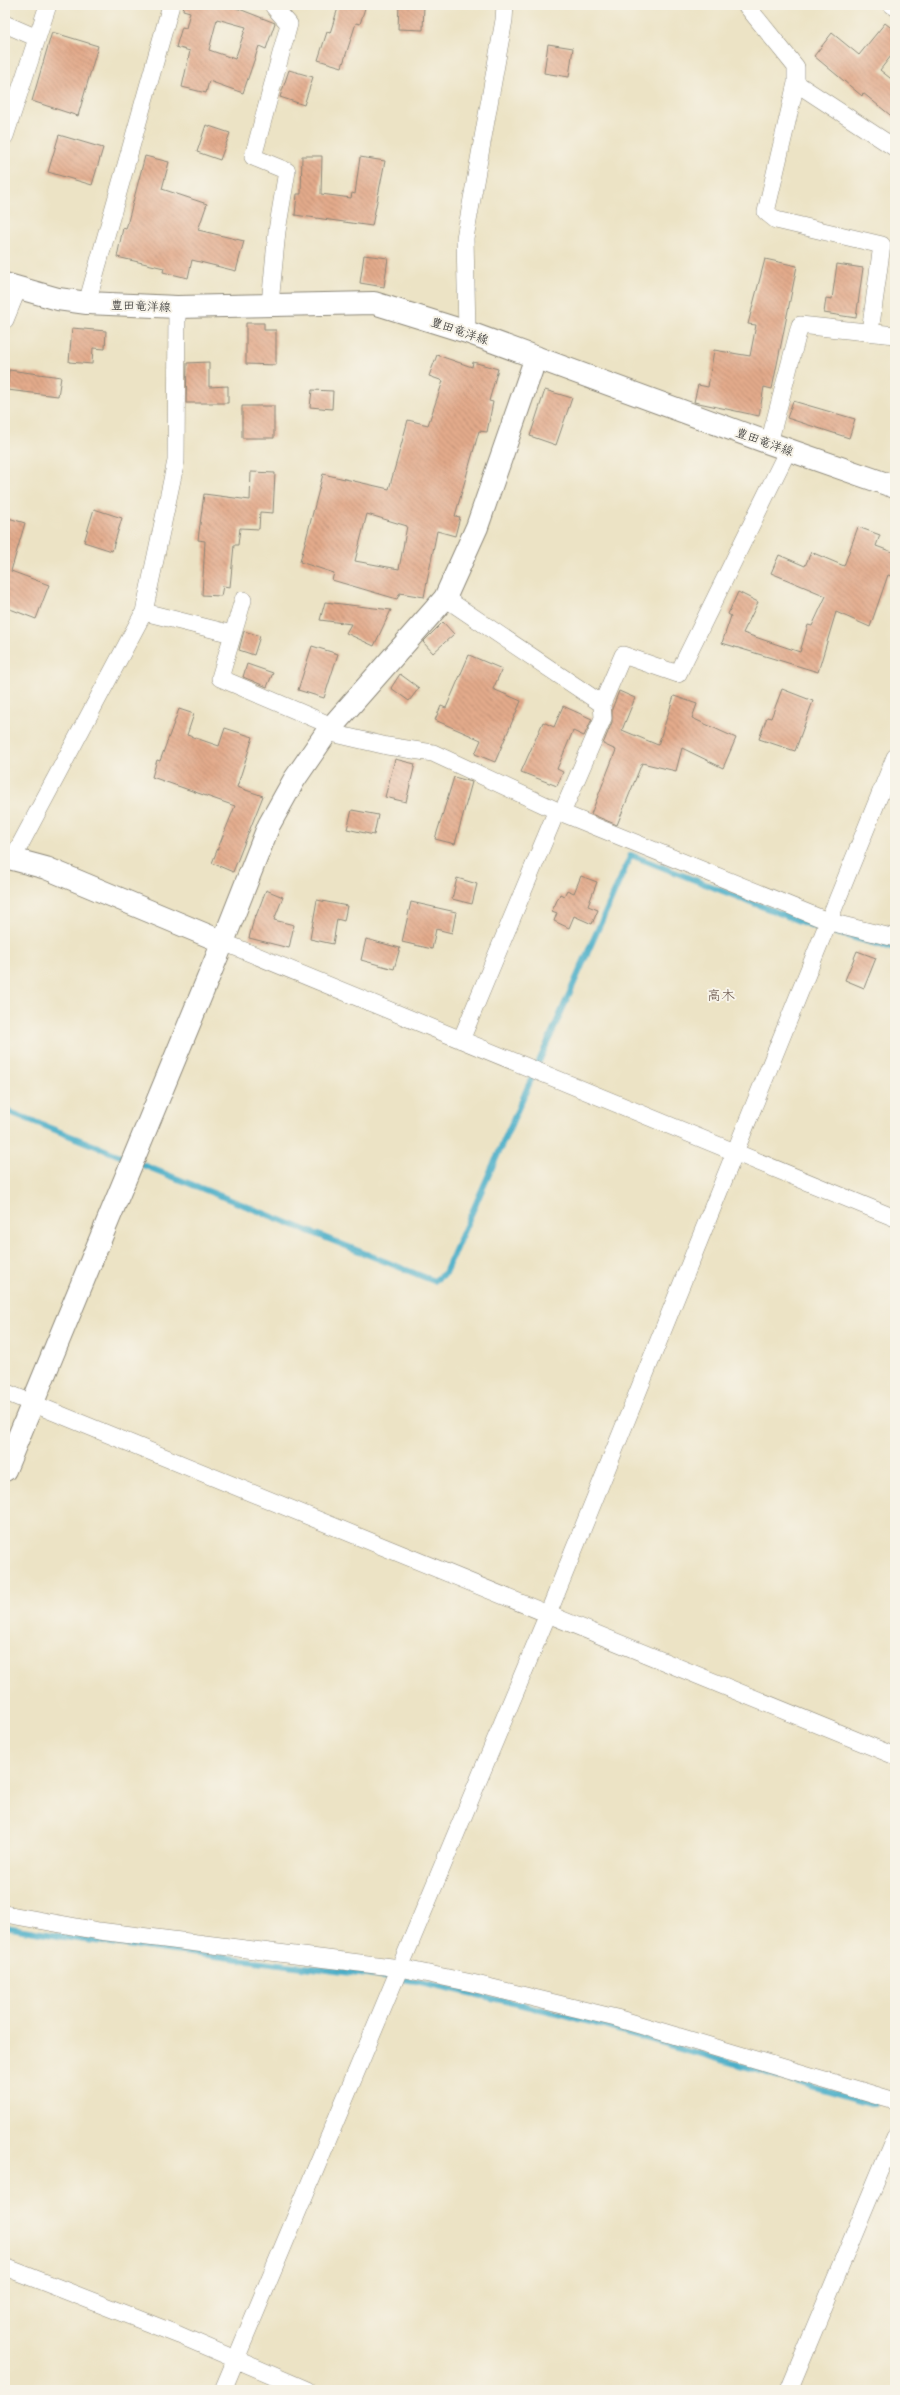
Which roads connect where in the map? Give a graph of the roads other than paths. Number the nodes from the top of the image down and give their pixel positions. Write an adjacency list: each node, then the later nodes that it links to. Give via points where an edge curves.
1 (48, 5): 9 (street)
2 (171, 5): 14 (street)
3 (275, 5): 15 (street, via 289,24 253,157 287,171 277,231)
4 (505, 5): 18 (street, via 465,238)
5 (746, 5): 10 (street, via 796,67)
6 (892, 5): 7 (street)
7 (895, 7)
8 (5, 24): 9 (street)
9 (38, 38): 11 (street)
10 (796, 83): 12 (street); 19 (street, via 766,212 776,220 882,245)
11 (5, 136)
12 (895, 148)
13 (11, 286): 14 (street, 豊田竜洋線, via 58,299); 17 (street)
14 (87, 303): 16 (street, 豊田竜洋線)
15 (270, 304): 16 (street, 豊田竜洋線); 18 (street, 豊田竜洋線, via 374,303)
16 (178, 307): 26 (street, via 176,461)
17 (5, 320)
18 (467, 332): 21 (street, 豊田竜洋線)
19 (870, 332): 20 (street); 22 (street, via 800,325)
20 (895, 335)
21 (536, 357): 22 (street, 豊田竜洋線); 24 (street, via 477,527)
22 (779, 447): 23 (street, 豊田竜洋線); 28 (street, via 678,674 623,655)
23 (895, 487)
24 (445, 598): 28 (street); 29 (street)
25 (243, 600): 27 (street)
26 (144, 612): 27 (street); 32 (street)
27 (232, 634): 29 (street, via 220,678)
28 (602, 704): 31 (street, via 603,718)
29 (329, 729): 31 (street, via 387,746 433,753); 35 (street, via 294,780 269,824)
30 (895, 757): 33 (street)
31 (560, 812): 33 (street); 36 (street)
32 (9, 858): 35 (street, via 46,868)
33 (830, 922): 34 (street); 37 (street)
34 (895, 938)
35 (223, 942): 36 (street); 40 (street)
36 (462, 1040): 37 (street)
37 (735, 1152): 38 (street); 42 (street)
38 (895, 1218)
39 (5, 1392): 40 (street)
40 (33, 1403): 41 (street); 42 (street)
41 (5, 1470)
42 (548, 1614): 43 (street); 45 (street)
43 (895, 1756)
44 (5, 1914): 45 (street, via 99,1931)
45 (400, 1968): 46 (street, via 616,2018); 49 (street)
46 (895, 2101)
47 (895, 2136): 52 (street)
48 (5, 2267): 49 (street)
49 (236, 2360): 50 (street); 51 (street)
50 (223, 2390)
51 (307, 2390)
52 (789, 2390)

